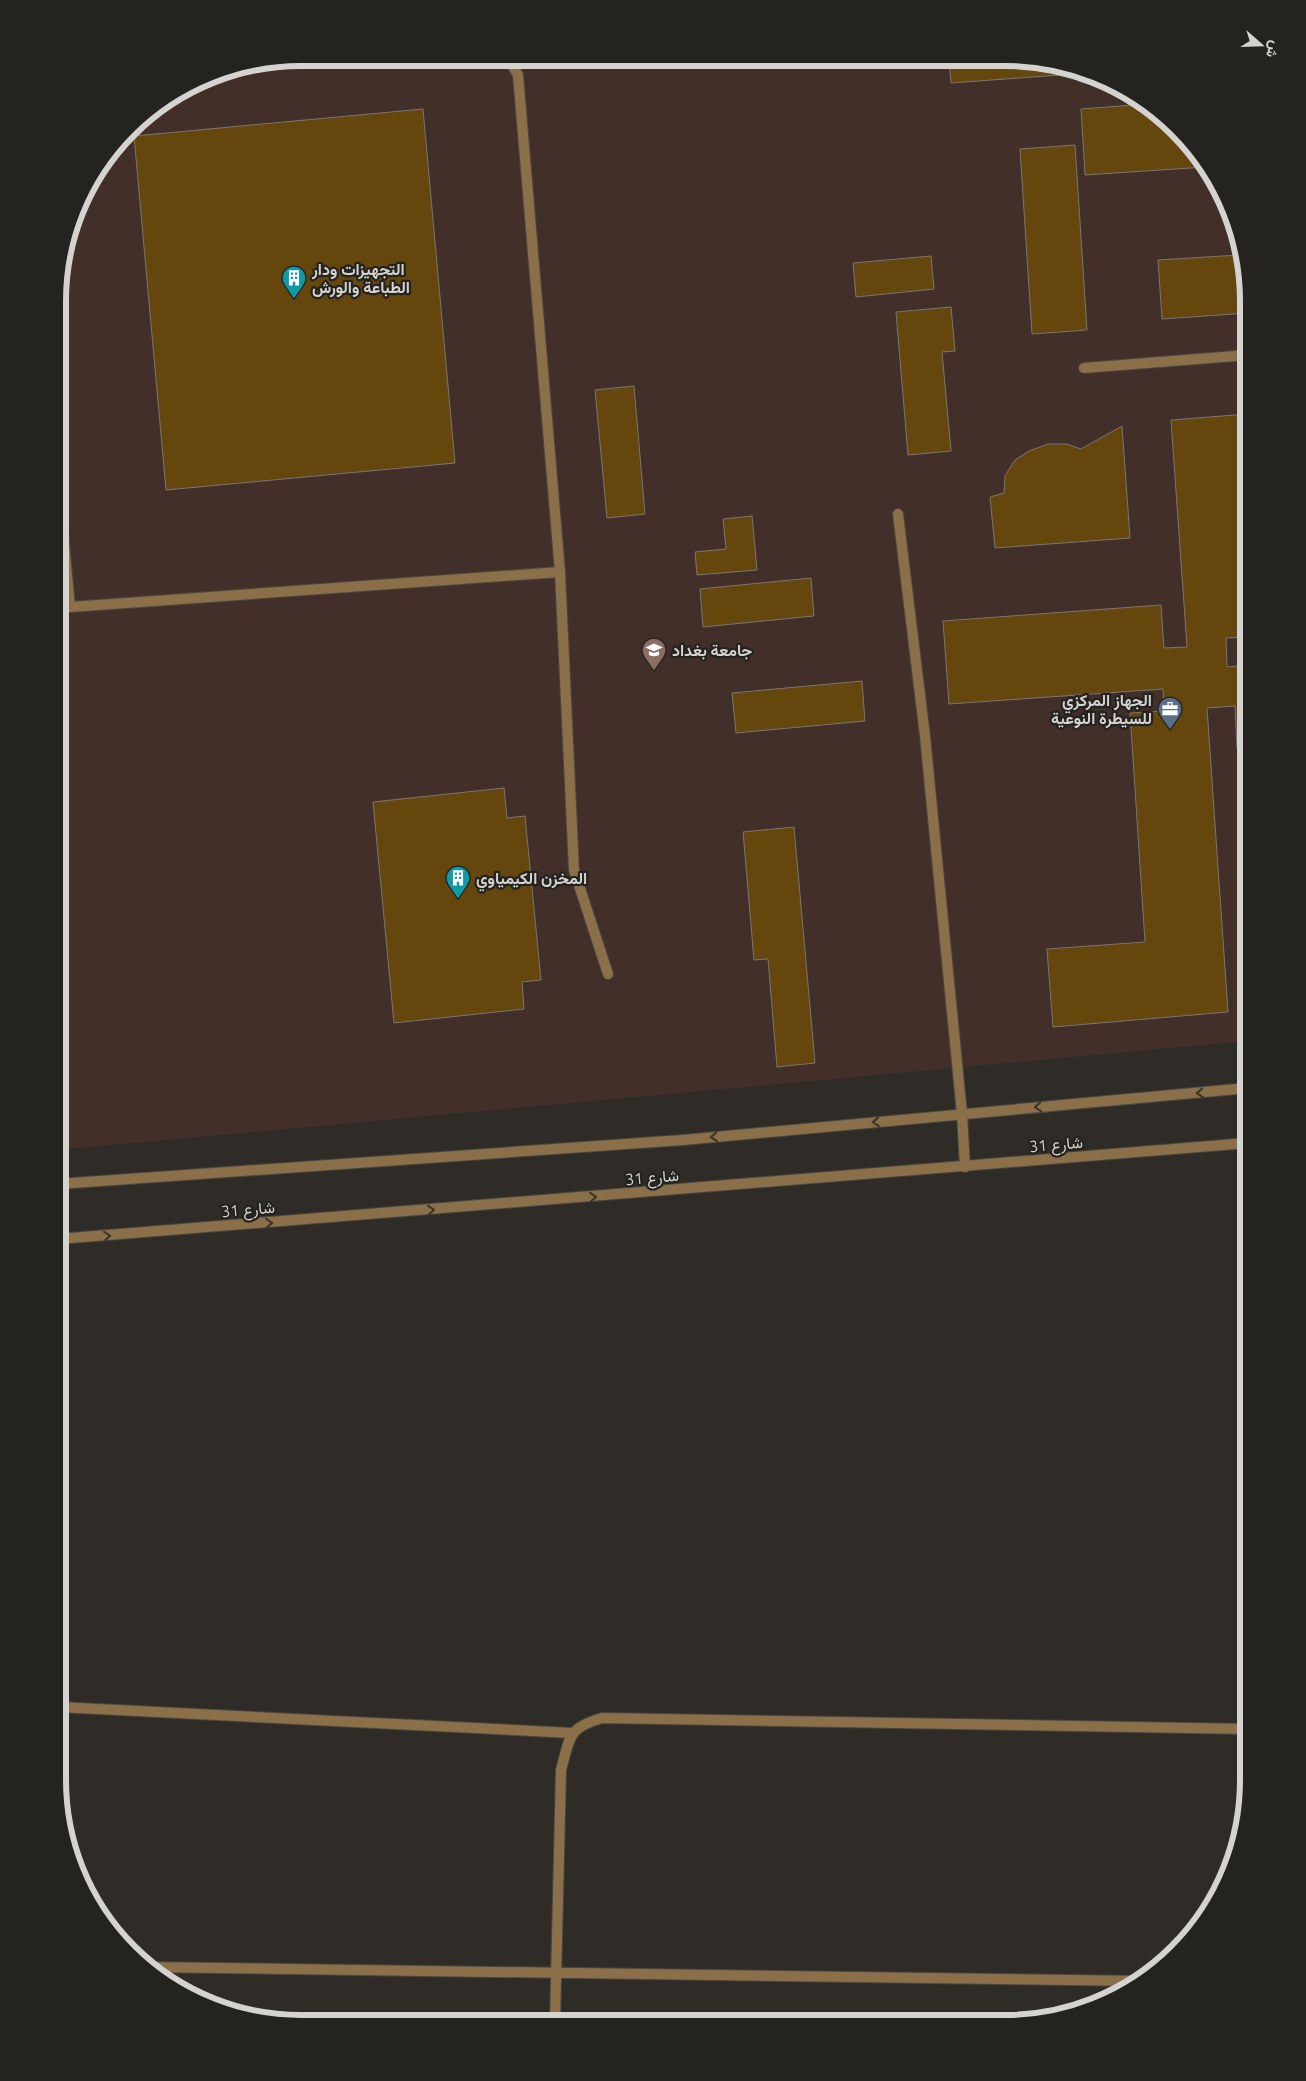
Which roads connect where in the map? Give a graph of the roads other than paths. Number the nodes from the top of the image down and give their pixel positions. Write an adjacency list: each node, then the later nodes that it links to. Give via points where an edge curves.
1 (513, 66): 6 (street, via 518,74)
2 (1240, 356): 3 (street)
3 (1084, 368)
4 (898, 514): 9 (street, via 925,736)
5 (66, 564): 6 (street, via 70,607)
6 (560, 572): 7 (street, via 574,870)
7 (608, 974)
8 (1240, 1089): 9 (street, one-way to 9)
9 (962, 1114): 11 (street); 12 (street, one-way to 12, via 683,1140)
10 (1240, 1144): 11 (street, شارع 31)
11 (964, 1167): 13 (street, شارع 31, one-way to 11)
12 (66, 1183)
13 (66, 1239)
14 (66, 1707): 16 (street)
15 (1240, 1729): 16 (street, via 602,1718 586,1722)
16 (572, 1733): 18 (street, via 561,1770)
17 (158, 1966): 18 (street)
18 (557, 1971): 19 (street); 20 (street)
19 (1126, 1981)
20 (555, 2015)

